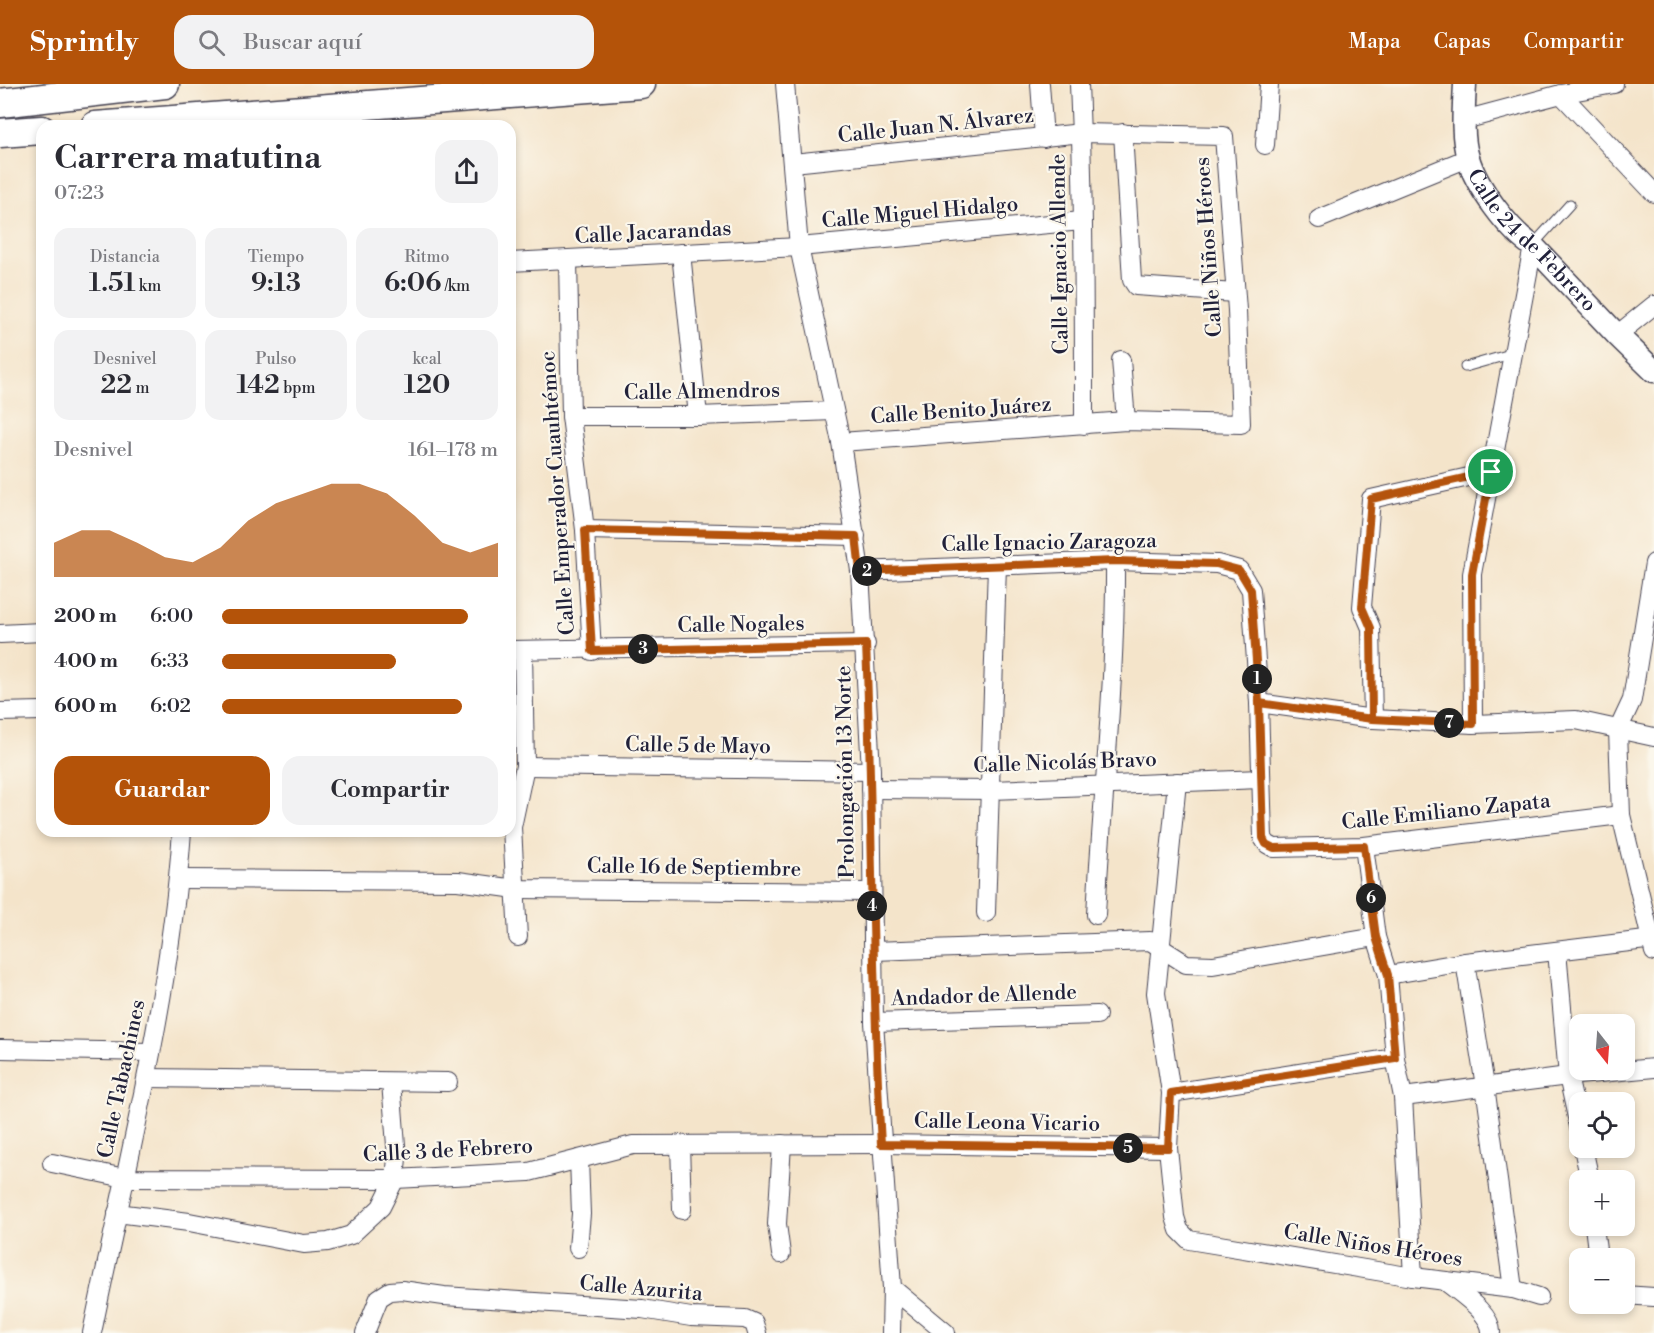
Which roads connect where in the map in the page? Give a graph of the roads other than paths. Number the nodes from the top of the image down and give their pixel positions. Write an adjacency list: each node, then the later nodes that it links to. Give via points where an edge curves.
1 (165, 84): 9 (main road)
2 (641, 84): 12 (main road)
3 (785, 84): 22 (street, Prolongación 13 Norte)
4 (1040, 84): 19 (street)
5 (1079, 84): 17 (street, Calle Ignacio Allende)
6 (1269, 84): 20 (street)
7 (1465, 84): 14 (street, Calle 24 de Febrero)
8 (1614, 84): 10 (street)
9 (92, 88): 11 (main road)
10 (1561, 94): 14 (street); 23 (street)
11 (0, 103)
12 (354, 116): 13 (main road)
13 (255, 120)
14 (1464, 120): 21 (street, Calle 24 de Febrero)
15 (36, 130): 16 (main road)
16 (0, 133)
17 (1082, 133): 18 (street, Calle Niños Héroes); 19 (street, Calle Juan N. Álvarez); 26 (street, Calle Ignacio Allende)
18 (1123, 133): 32 (street, via 1132,280 1136,286); 32 (street, Calle Niños Héroes, via 1224,136)
19 (1044, 138): 22 (street, Calle Juan N. Álvarez)
20 (1265, 145)
21 (1468, 158): 25 (street); 27 (street, Calle 24 de Febrero, via 1492,203 1517,236)
22 (793, 163): 28 (street, Prolongación 13 Norte)
23 (1654, 193)
24 (1569, 204): 27 (lane)
25 (1319, 219)
26 (1082, 220): 28 (street, Calle Miguel Hidalgo); 43 (street, Calle Ignacio Allende)
27 (1533, 246): 34 (street, Calle 24 de Febrero); 35 (street)
28 (798, 247): 29 (street, Calle Jacarandas); 39 (street, Prolongación 13 Norte)
29 (681, 253): 30 (street, Calle Jacarandas); 41 (street)
30 (568, 260): 31 (street, Calle Jacarandas); 40 (street, Calle Emperador Cuauhtémoc)
31 (516, 262)
32 (1235, 293): 44 (street, Calle Niños Héroes)
33 (1654, 305): 34 (street)
34 (1617, 335): 38 (street, Calle 24 de Febrero)
35 (1514, 354): 37 (lane); 46 (street)
36 (1121, 360): 42 (street)
37 (1465, 367)
38 (1654, 371)
39 (834, 411): 41 (street, Calle Almendros); 45 (street, Prolongación 13 Norte)
40 (571, 416): 41 (street, Calle Almendros); 47 (street, Calle Emperador Cuauhtémoc)
41 (698, 416)
42 (1126, 421): 43 (street, Calle Benito Juárez); 44 (street, Calle Benito Juárez)
43 (1084, 424): 45 (street, Calle Benito Juárez)
44 (1241, 424)
45 (841, 442): 48 (street, Prolongación 13 Norte)
46 (1491, 472): 61 (street, via 1371,499 1362,607 1371,628); 62 (street, via 1472,574)
47 (585, 530): 48 (street); 57 (street, Calle Emperador Cuauhtémoc)
48 (856, 536): 52 (street, Prolongación 13 Norte)
49 (1115, 561): 51 (street, Calle Ignacio Zaragoza); 58 (street, Calle Ignacio Zaragoza, via 1216,564 1239,570 1251,590); 69 (street, via 1116,637)
50 (1654, 563): 63 (street, via 1632,700)
51 (997, 565): 52 (street, Calle Ignacio Zaragoza); 70 (street)
52 (860, 571): 55 (street, Prolongación 13 Norte)
53 (36, 632): 54 (street)
54 (0, 634)
55 (866, 644): 57 (street, Calle Nogales); 67 (street, Prolongación 13 Norte)
56 (517, 650): 57 (street, Calle Nogales); 65 (street)
57 (592, 651)
58 (1259, 703): 61 (street); 66 (street)
59 (36, 711): 60 (street)
60 (0, 712)
61 (1372, 719): 62 (street)
62 (1473, 724): 63 (street, via 1576,720)
63 (1618, 730): 64 (street); 72 (street)
64 (1654, 736)
65 (525, 766): 67 (street, Calle 5 de Mayo); 71 (street)
66 (1260, 779): 68 (street, Calle Nicolás Bravo); 75 (street, Calle Emiliano Zapata, via 1266,844 1274,848)
67 (871, 780): 70 (street, Calle Nicolás Bravo); 78 (street, Prolongación 13 Norte)
68 (1177, 782): 69 (street, Calle Nicolás Bravo); 84 (street)
69 (1103, 784): 70 (street, Calle Nicolás Bravo); 80 (street)
70 (992, 790): 79 (street)
71 (516, 808)
72 (1621, 815): 75 (street, Calle Emiliano Zapata); 83 (street)
73 (182, 837): 76 (street, Calle Tabachines)
74 (513, 837): 77 (street)
75 (1364, 846): 82 (street)
76 (179, 879): 77 (street, Calle 16 de Septiembre, via 458,881); 92 (street, Calle Tabachines)
77 (516, 889): 78 (street, Calle 16 de Septiembre); 81 (street)
78 (872, 892): 85 (street, Prolongación 13 Norte)
79 (986, 913)
80 (1096, 915)
81 (518, 937)
82 (1376, 937): 84 (street, via 1213,965 1186,964); 88 (street)
83 (1653, 944): 86 (street)
84 (1162, 948): 85 (street, via 1150,941); 101 (street, via 1156,993)
85 (874, 951): 90 (street, Prolongación 13 Norte)
86 (1557, 951): 87 (street); 95 (street)
87 (1465, 962): 88 (street); 99 (street)
88 (1388, 975): 93 (street)
89 (1097, 1015): 90 (street, Andador de Allende)
90 (874, 1022): 105 (street, Prolongación 13 Norte)
91 (0, 1049): 92 (street)
92 (152, 1052): 96 (street, Calle Tabachines)
93 (1395, 1058): 101 (street); 102 (street)
94 (1654, 1068): 95 (street)
95 (1568, 1076): 99 (street); 100 (street)
96 (147, 1078): 97 (street); 109 (street, Calle Tabachines)
97 (391, 1082): 98 (street); 110 (street)
98 (448, 1082)
99 (1485, 1086): 102 (street); 118 (street)
100 (1571, 1092)
101 (1171, 1093): 106 (street)
102 (1403, 1097): 115 (street)
103 (680, 1144): 104 (street, Calle 3 de Febrero); 107 (street, Calle 3 de Febrero, via 633,1145); 111 (street)
104 (782, 1144): 105 (street, Calle 3 de Febrero); 114 (street, via 777,1224)
105 (881, 1144): 106 (street, Calle Leona Vicario); 117 (street, Prolongación 13 Norte)
106 (1168, 1148): 115 (street, Calle Niños Héroes, via 1175,1217 1179,1230 1189,1240)
107 (579, 1159): 110 (street, Calle 3 de Febrero, via 529,1172); 113 (street)
108 (52, 1163): 109 (street, Calle 3 de Febrero)
109 (125, 1178): 110 (street, Calle 3 de Febrero); 112 (street, Calle Tabachines)
110 (395, 1179): 112 (street, via 381,1207 351,1235 328,1242 304,1244)
111 (682, 1210)
112 (117, 1213): 122 (street, Calle Tabachines)
113 (578, 1248)
114 (781, 1254)
115 (1413, 1277): 116 (street, Calle Niños Héroes)
116 (1445, 1281): 118 (street, Calle Niños Héroes); 127 (street, via 1484,1315)
117 (892, 1288): 125 (street, Prolongación 13 Norte); 126 (street)
118 (1513, 1289): 120 (street, Calle Niños Héroes)
119 (1635, 1296): 121 (street)
120 (1539, 1297)
121 (1654, 1297)
122 (92, 1333)
123 (365, 1333): 124 (street, Calle Azurita, via 379,1298 402,1290 745,1319 754,1323)
124 (757, 1333)
125 (891, 1333)
126 (946, 1333)
127 (1491, 1333)

